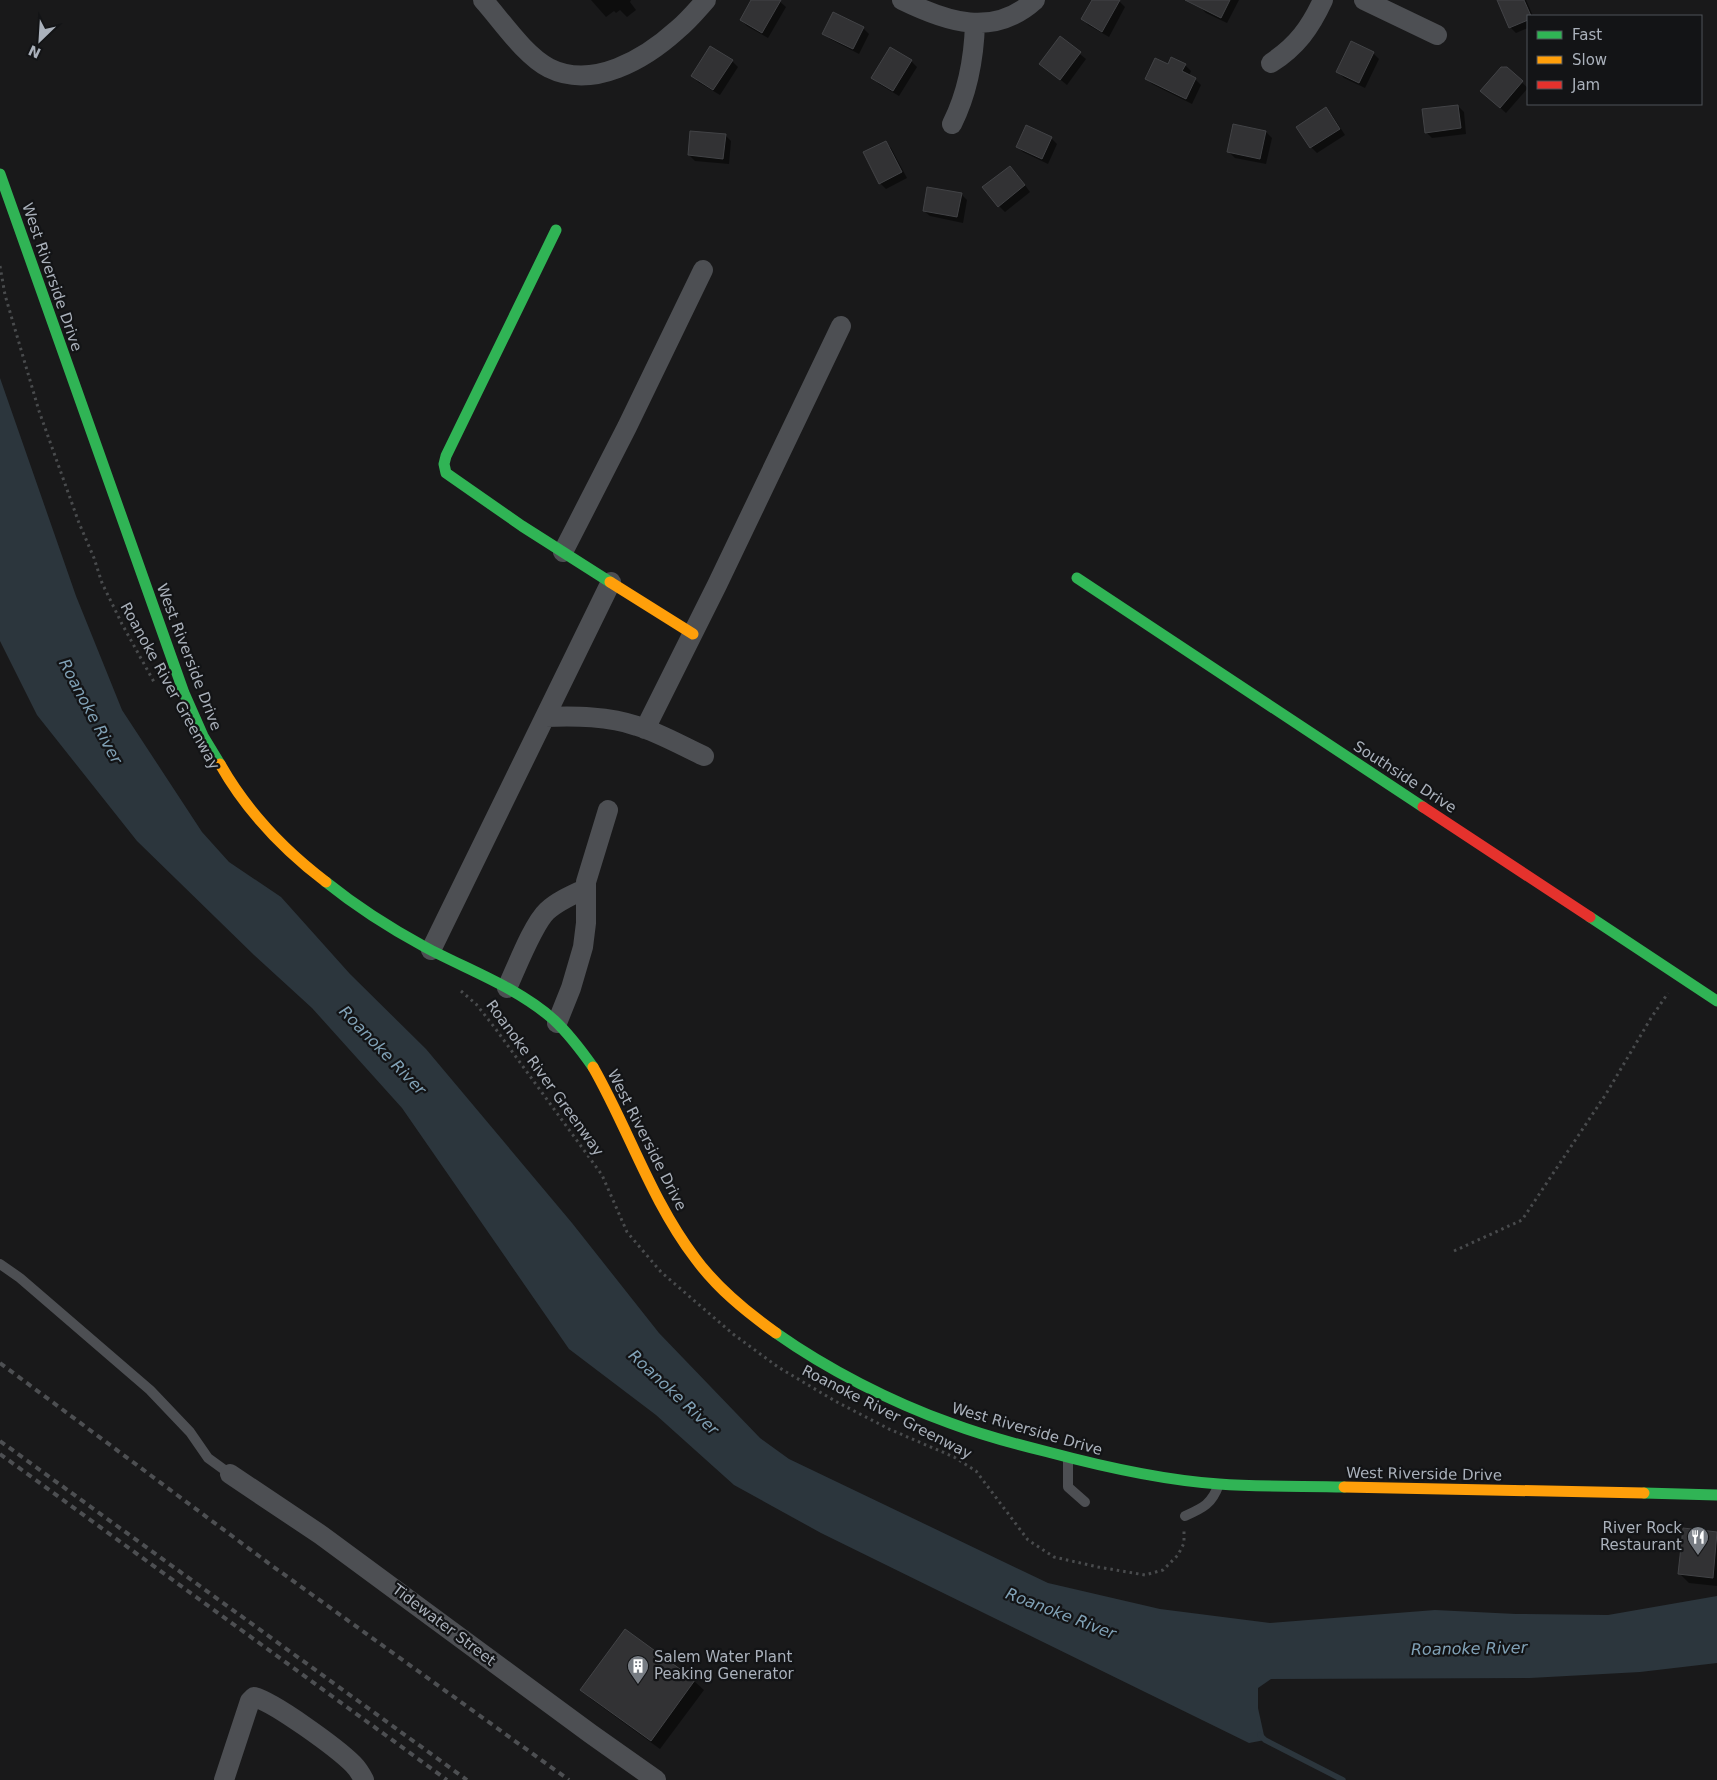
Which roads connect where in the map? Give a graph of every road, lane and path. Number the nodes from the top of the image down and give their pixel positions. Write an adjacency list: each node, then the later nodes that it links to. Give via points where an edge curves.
1 (483, 0): 2 (street, via 527,51 548,68 582,76 602,73 654,48 678,30)
2 (706, 0)
3 (902, 0): 7 (street, via 951,20)
4 (1035, 0): 7 (street, via 1014,14)
5 (1323, 0): 9 (street, via 1300,38)
6 (1364, 0): 8 (street)
7 (975, 23): 10 (street, via 969,79)
8 (1436, 35)
9 (1272, 63)
10 (952, 124)
11 (0, 174): 26 (street, West Riverside Drive, via 184,693 212,754 262,823 314,875 340,895)
12 (556, 230): 16 (street, via 444,464 446,473)
13 (0, 266): 20 (path, Roanoke River Greenway, via 5,295 36,402 79,523 102,583)
14 (703, 270): 16 (street)
15 (841, 326): 19 (street)
16 (563, 552): 18 (street)
17 (1077, 578): 27 (street, Southside Drive)
18 (611, 582): 19 (street); 21 (street)
19 (693, 634): 22 (street)
20 (155, 683)
21 (545, 717): 22 (street, via 607,719); 26 (street)
22 (645, 729): 23 (street)
23 (704, 756)
24 (608, 810): 25 (street)
25 (585, 889): 29 (street, via 547,911); 31 (street, via 583,947 572,988)
26 (431, 950): 29 (street, West Riverside Drive)
27 (1679, 976): 30 (street, Southside Drive); 32 (path, via 1522,1220)
28 (457, 988): 39 (path, Roanoke River Greenway, via 476,1004 495,1028 602,1175 627,1232 661,1272 733,1334 778,1367 835,1401 954,1457 976,1471 1028,1540 1054,1557 1145,1575 1163,1570 1178,1555 1184,1542)
29 (507, 988): 31 (street, West Riverside Drive)
30 (1717, 1001)
31 (557, 1023): 34 (street, West Riverside Drive, via 591,1063 670,1220 695,1258 740,1306 810,1355 903,1404 985,1435)
32 (1454, 1251)
33 (0, 1264): 35 (lane, via 150,1390 190,1432 208,1458)
34 (1068, 1458): 36 (street, West Riverside Drive, via 1149,1475); 38 (lane, via 1068,1487)
35 (230, 1474): 42 (street, Tidewater Street, via 320,1535)
36 (1219, 1484): 37 (street, West Riverside Drive); 39 (lane, via 1215,1497 1201,1509)
37 (1717, 1495)
38 (1085, 1502)
39 (1185, 1516)
40 (224, 1780): 41 (street, via 250,1701 254,1698 277,1708 315,1734 353,1764)
41 (364, 1780)
42 (656, 1780)

